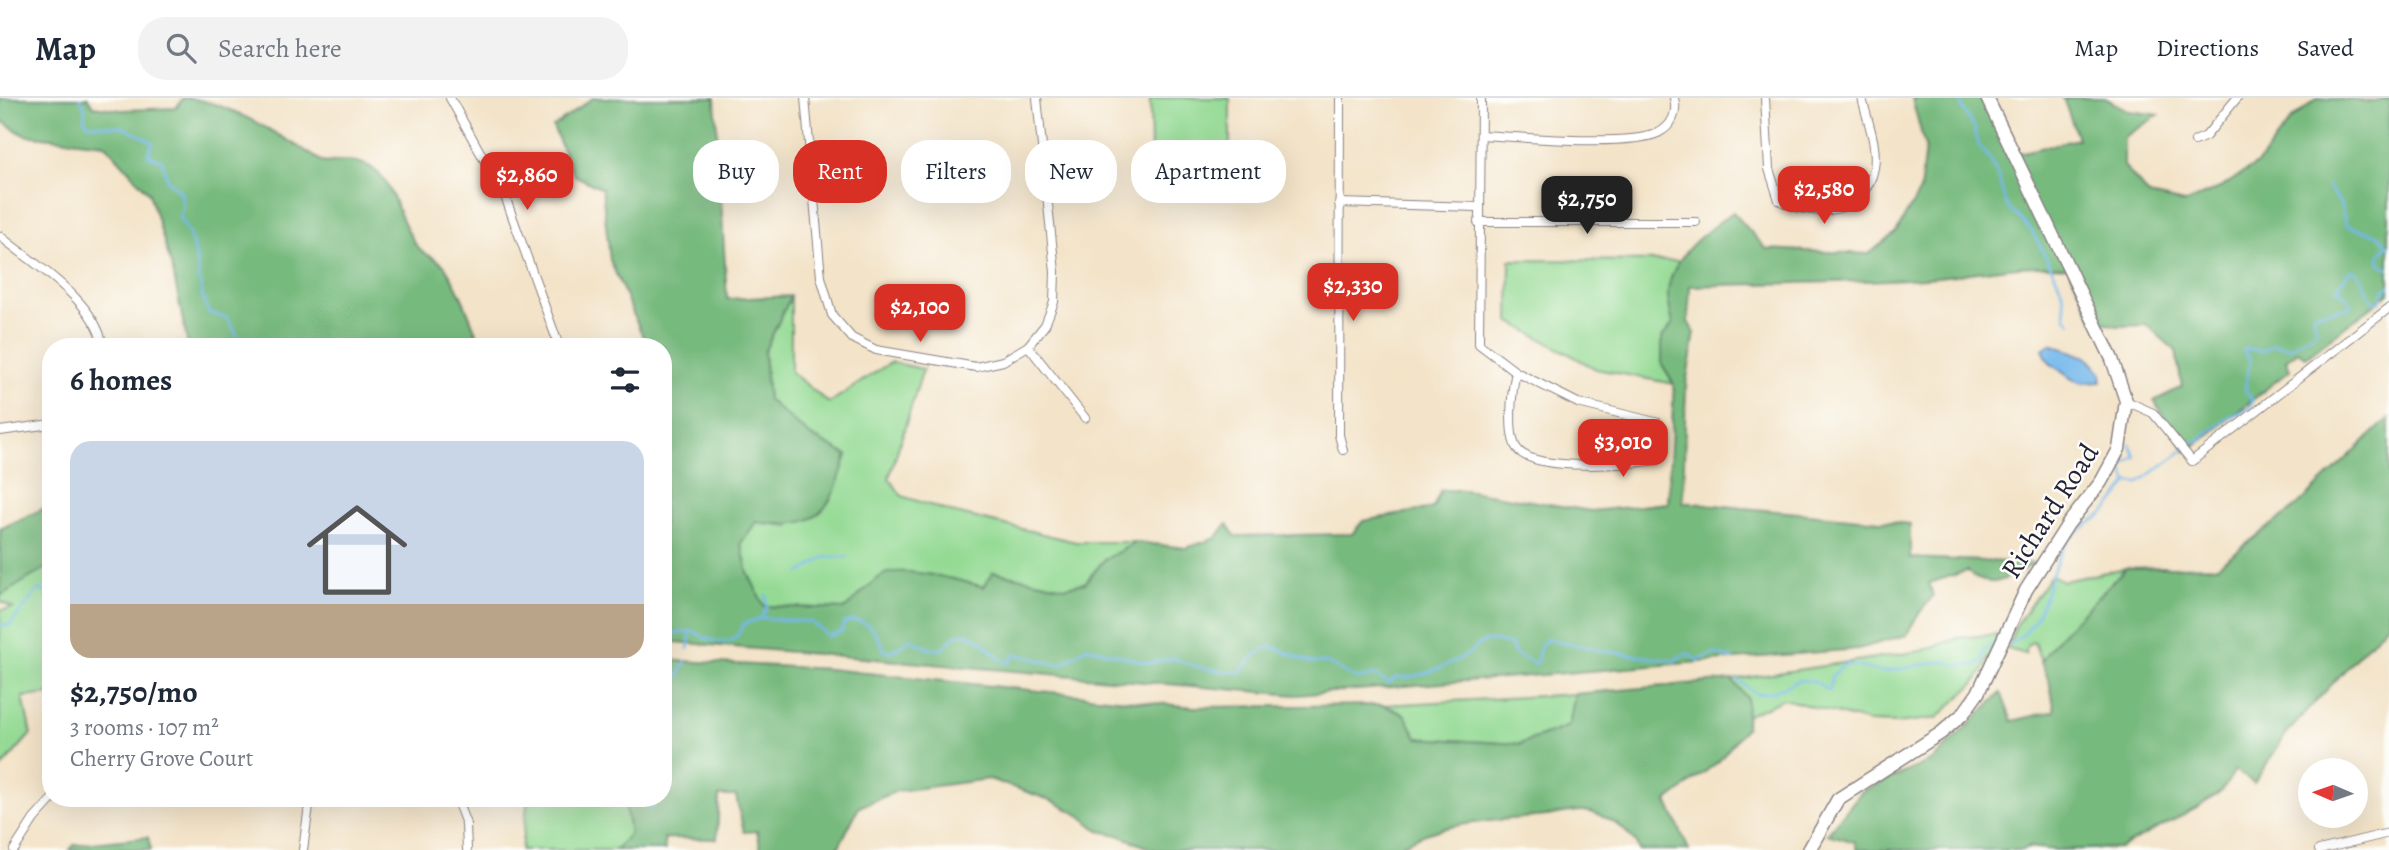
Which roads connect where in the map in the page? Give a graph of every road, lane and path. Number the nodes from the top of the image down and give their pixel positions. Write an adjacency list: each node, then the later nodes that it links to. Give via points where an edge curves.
1 (450, 98): 20 (street, via 506,199)
2 (805, 98): 21 (street, via 822,287 832,315 844,331 876,350 965,366 995,364)
3 (1037, 98): 21 (street, via 1056,289 1045,325)
4 (1340, 98): 13 (street)
5 (1481, 98): 11 (street)
6 (1674, 98): 11 (street, via 1674,119 1656,134 1641,137)
7 (1765, 98): 8 (street, via 1769,170 1779,200 1805,211 1838,210 1857,200 1869,184 1874,145)
8 (1862, 98)
9 (1987, 98): 23 (street, Richard Road, via 2112,359)
10 (2236, 98): 12 (street, via 2206,136)
11 (1481, 135): 14 (street)
12 (2195, 141)
13 (1339, 203): 14 (street); 27 (street, via 1339,435)
14 (1478, 207): 15 (street)
15 (1478, 222): 16 (street); 22 (street, via 1479,344)
16 (1696, 222)
17 (0, 236): 19 (street, via 84,305)
18 (2389, 307): 23 (street, via 2192,461 2153,413)
19 (101, 338)
20 (556, 338)
21 (1028, 346): 24 (street)
22 (1516, 372): 22 (street, via 1512,438 1518,451 1529,457 1593,467 1657,460 1664,437 1659,423 1578,403)
23 (2126, 401): 35 (street, Richard Road, via 2119,449 2102,482 2068,524 2026,590 1978,693 1941,733 1838,799)
24 (1085, 418)
25 (42, 425): 26 (street)
26 (0, 431)
27 (1343, 450)
28 (45, 807): 32 (street)
29 (309, 807): 33 (street)
30 (459, 807): 34 (street, via 466,824)
31 (2389, 833): 36 (street)
32 (14, 850)
33 (303, 850)
34 (467, 850)
35 (1809, 850)
36 (2319, 850)

